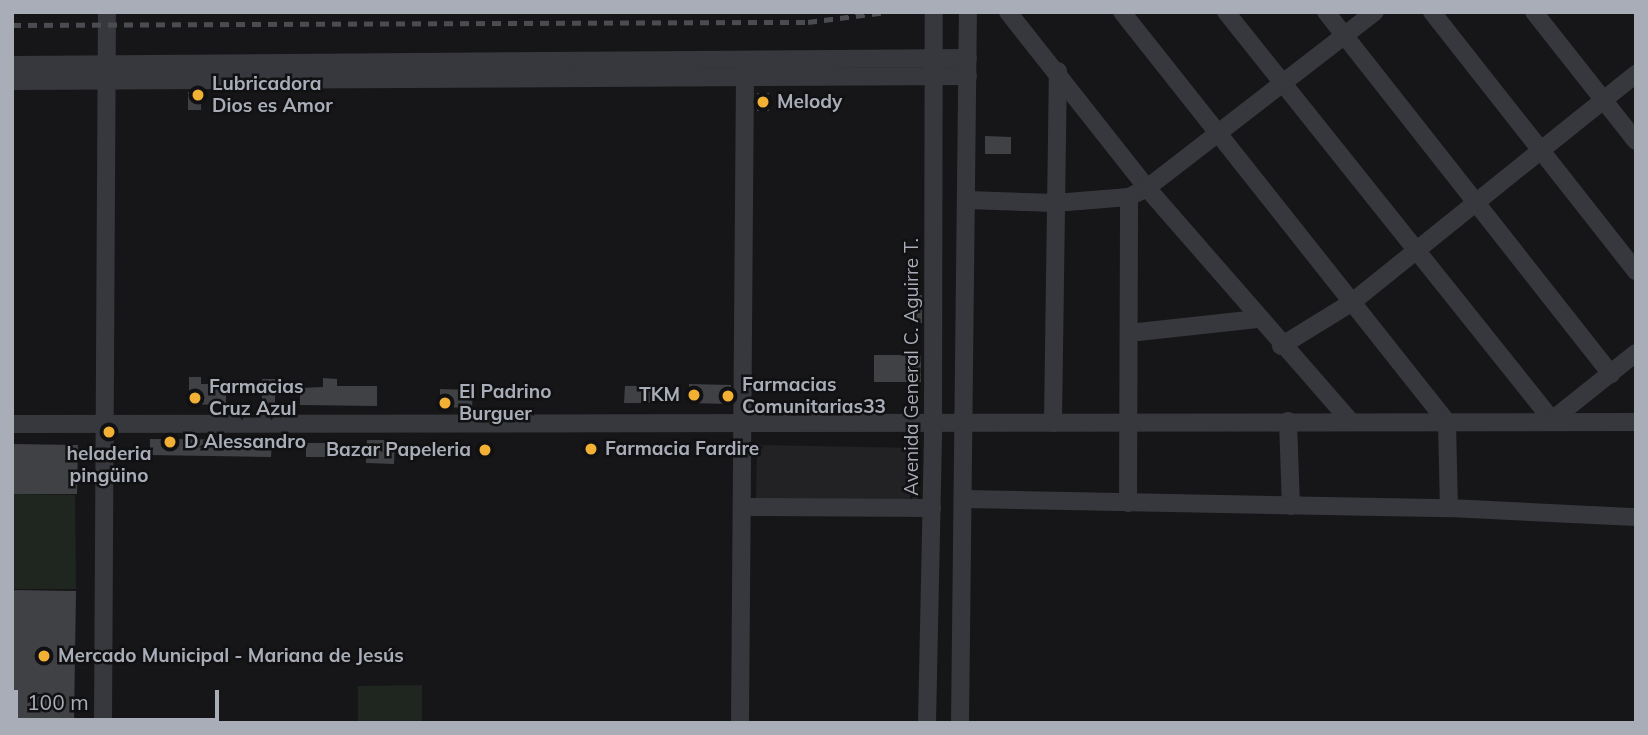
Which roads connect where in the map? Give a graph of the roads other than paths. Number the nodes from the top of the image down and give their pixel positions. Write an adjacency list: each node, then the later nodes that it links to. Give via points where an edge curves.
1 (107, 12): 17 (street)
2 (934, 12): 14 (street, Avenida General C. Aguirre T.)
3 (968, 12): 15 (street)
4 (1008, 12): 16 (street)
5 (1122, 12): 22 (street)
6 (1226, 12): 20 (street)
7 (1325, 12): 11 (street)
8 (1375, 12): 11 (street)
9 (1432, 12): 24 (street)
10 (1534, 12): 21 (street)
11 (1344, 37): 20 (street); 28 (street)
12 (12, 65): 17 (street)
13 (745, 67): 14 (street); 17 (street); 47 (street)
14 (934, 67): 15 (street); 48 (street, Avenida General C. Aguirre T.)
15 (968, 67): 27 (street)
16 (1058, 71): 25 (street); 29 (street)
17 (106, 72): 19 (street); 45 (street)
18 (1636, 74): 21 (street)
19 (12, 81)
20 (1283, 82): 22 (street); 30 (street)
21 (1603, 100): 23 (street); 24 (street)
22 (1215, 134): 25 (street); 32 (street)
23 (1636, 141)
24 (1538, 153): 28 (street); 31 (street)
25 (1147, 188): 26 (street); 33 (street)
26 (1129, 197): 29 (street); 34 (street)
27 (968, 200): 29 (street); 49 (street)
28 (1476, 202): 30 (street); 37 (street)
29 (1055, 203): 43 (street)
30 (1415, 252): 32 (street); 38 (street)
31 (1636, 271)
32 (1351, 303): 35 (street); 41 (street)
33 (1257, 319): 34 (street); 35 (street)
34 (1129, 333): 46 (street)
35 (1281, 346): 40 (street)
36 (1636, 353): 37 (street)
37 (1611, 374): 38 (street)
38 (1552, 420): 41 (street); 42 (street)
39 (1288, 421): 40 (street); 46 (street); 52 (street)
40 (1351, 422): 41 (street)
41 (1447, 422): 55 (street)
42 (1636, 422)
43 (1053, 423): 46 (street); 49 (street)
44 (12, 424): 45 (street)
45 (103, 424): 47 (street); 57 (street)
46 (1130, 424): 51 (street)
47 (743, 426): 48 (street); 53 (street)
48 (933, 426): 49 (street); 54 (street, Avenida General C. Aguirre T.)
49 (964, 426): 50 (street)
50 (963, 499): 51 (street); 60 (street)
51 (1128, 503): 52 (street)
52 (1290, 506): 55 (street)
53 (742, 507): 54 (street); 58 (street)
54 (932, 508): 59 (street, Avenida General C. Aguirre T.)
55 (1449, 508): 56 (street)
56 (1636, 517)
57 (103, 723)
58 (740, 723)
59 (927, 723)
60 (960, 723)

